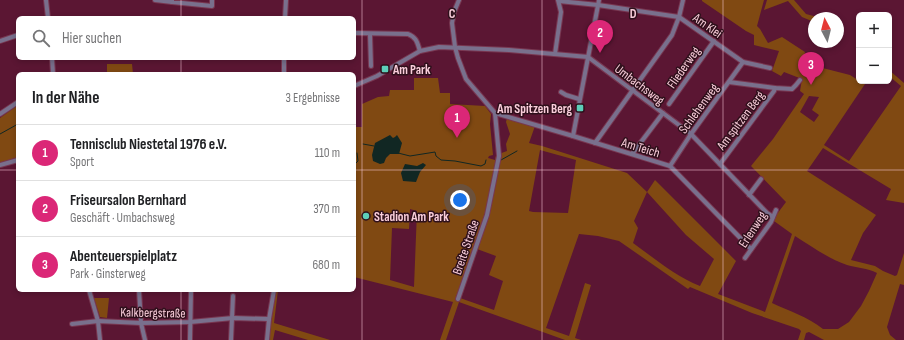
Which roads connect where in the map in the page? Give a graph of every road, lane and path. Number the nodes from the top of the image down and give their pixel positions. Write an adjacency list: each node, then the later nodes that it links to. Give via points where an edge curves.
1 (46, 0): 10 (street)
2 (155, 0): 8 (street)
3 (212, 0): 8 (street, via 212,6)
4 (286, 0): 11 (street)
5 (459, 0): 18 (street, via 452,24)
6 (558, 0): 9 (street, Am Klei); 20 (street, via 561,12)
7 (683, 0): 12 (street)
8 (172, 1)
9 (599, 2): 12 (street, Am Klei); 21 (street)
10 (48, 16)
11 (285, 16)
12 (679, 17): 16 (street, Am Klei); 33 (street, via 672,35)
13 (356, 33): 14 (street)
14 (370, 34): 19 (street, via 408,34 418,42); 25 (street)
15 (16, 36): 17 (street)
16 (714, 41): 24 (street, Am Klei); 37 (street, Fliederweg)
17 (0, 42)
18 (455, 47): 19 (street); 20 (street); 38 (street, via 466,79)
19 (420, 51): 31 (street)
20 (555, 54): 21 (street)
21 (588, 57): 33 (street, Umbachsweg); 35 (street)
22 (52, 60): 27 (street)
23 (284, 60): 28 (street)
24 (743, 62): 26 (street, Am Klei); 30 (street, Schlehenweg)
25 (370, 66)
26 (770, 68)
27 (53, 72)
28 (284, 72)
29 (800, 80): 32 (street, via 792,89)
30 (729, 82): 32 (street); 41 (street, Schlehenweg)
31 (356, 85)
32 (775, 88): 46 (street, Am spitzen Berg)
33 (632, 91): 39 (street, Umbachsweg); 43 (street)
34 (561, 92): 35 (street)
35 (579, 99): 42 (street)
36 (16, 103): 40 (street)
37 (669, 104)
38 (495, 113): 42 (street, Am Teich); 60 (street, Breite Straße, via 499,156 486,215)
39 (663, 113): 41 (street, Umbachsweg); 44 (street)
40 (0, 114)
41 (691, 134): 46 (street, Umbachsweg); 48 (street, Schlehenweg)
42 (573, 136): 43 (street, Am Teich)
43 (595, 143): 44 (street, Am Teich)
44 (632, 154): 48 (street, Am Teich)
45 (16, 161): 47 (street)
46 (720, 164): 50 (street, Umbachsweg)
47 (0, 165)
48 (670, 166): 53 (street, Am Teich)
49 (761, 179): 50 (street)
50 (749, 195): 52 (street, Umbachsweg)
51 (776, 210): 52 (street, Erlenweg)
52 (773, 217): 53 (street, Erlenweg)
53 (751, 249): 54 (street, Erlenweg)
54 (745, 258)
55 (90, 292): 63 (street)
56 (139, 292): 65 (street)
57 (191, 292): 64 (street)
58 (274, 292): 62 (street)
59 (233, 296): 61 (street)
60 (458, 299)
61 (233, 318): 62 (street, Kalkbergstraße); 64 (street, Kalkbergstraße); 70 (street)
62 (269, 319): 71 (street)
63 (98, 321): 65 (street, Kalkbergstraße); 66 (street, Kalkbergstraße); 67 (street)
64 (190, 322): 65 (street, Kalkbergstraße); 69 (street)
65 (141, 323): 68 (street)
66 (72, 324)
67 (100, 340)
68 (145, 340)
69 (190, 340)
70 (231, 340)
71 (267, 340)

